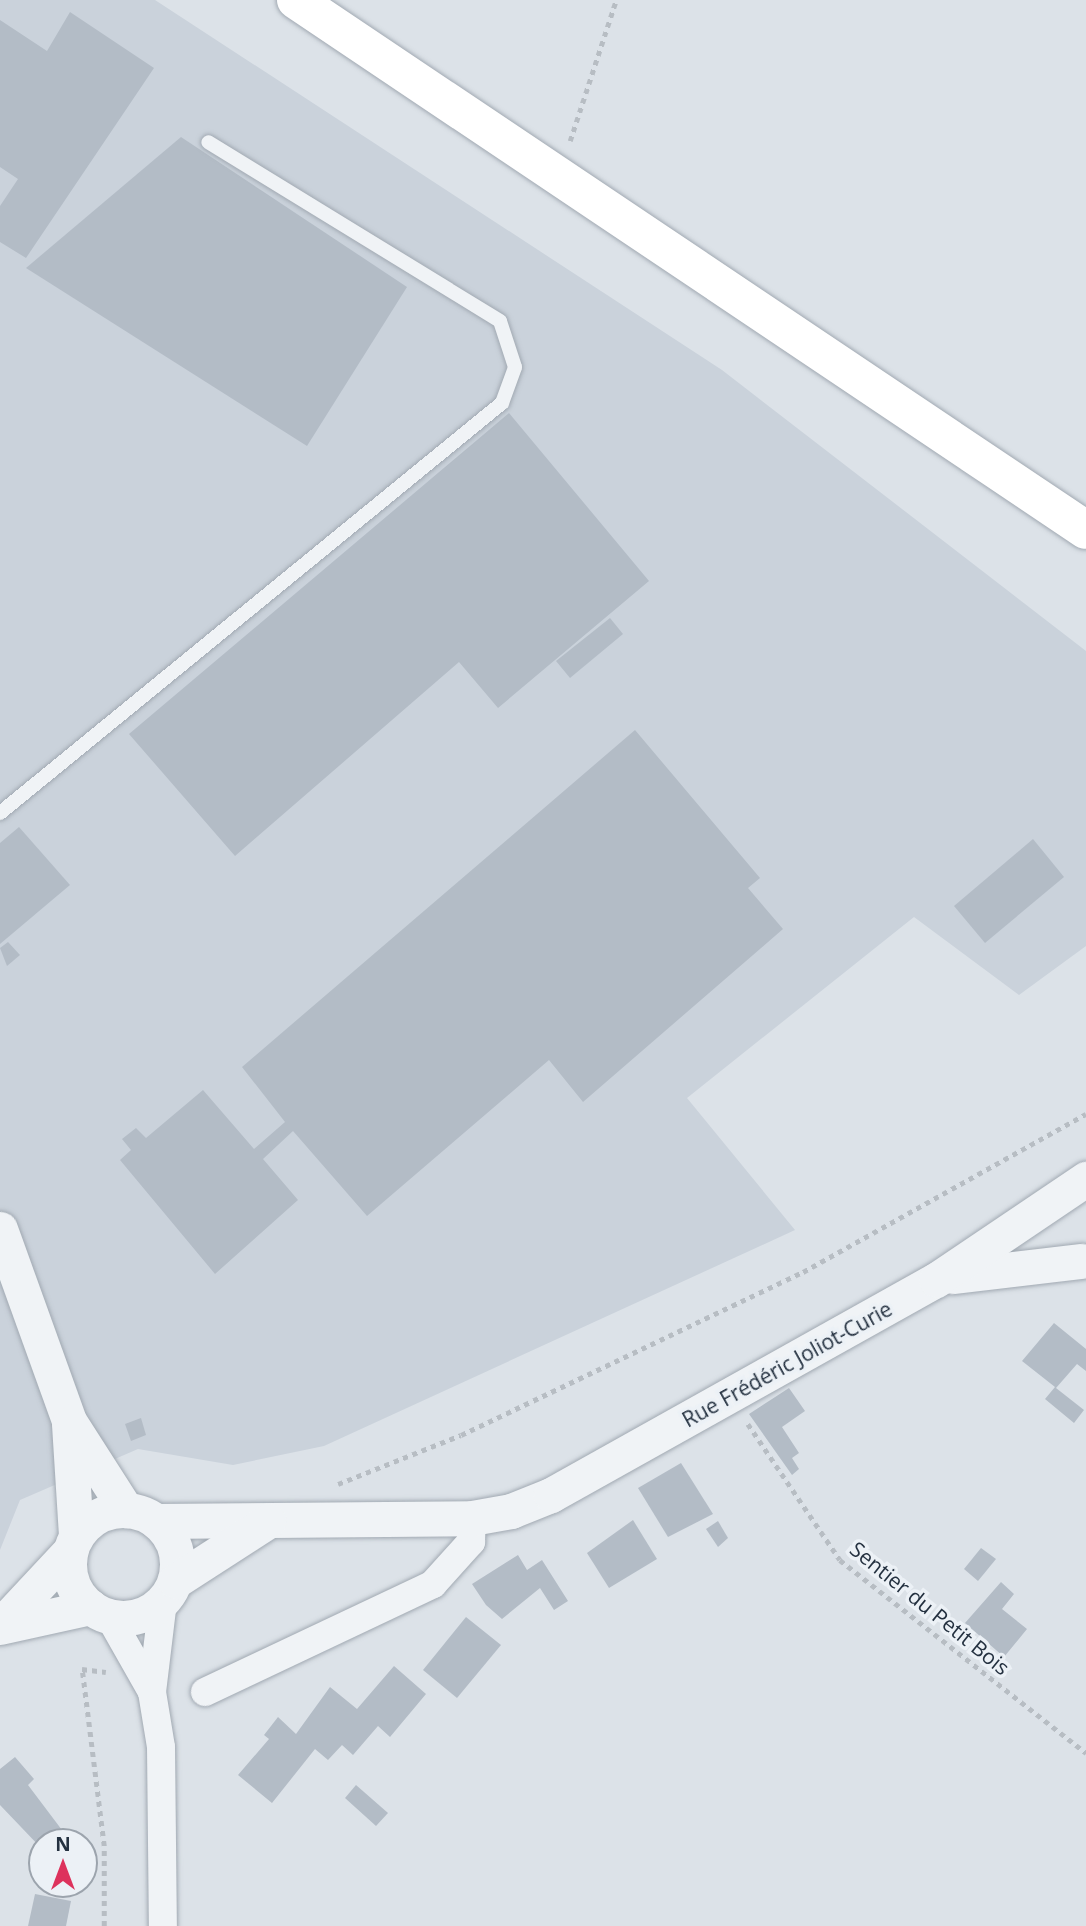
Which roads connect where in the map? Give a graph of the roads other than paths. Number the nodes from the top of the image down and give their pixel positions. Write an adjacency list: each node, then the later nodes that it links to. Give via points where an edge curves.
1 (296, 0): 3 (main road)
2 (208, 142): 4 (lane, via 500,321 515,366 502,402)
3 (1086, 530)
4 (0, 813)
5 (1084, 1189): 6 (street, Rue Frédéric Joliot-Curie)
6 (1025, 1222): 8 (street, via 1053,1249); 9 (street, Rue Frédéric Joliot-Curie)
7 (0, 1229): 10 (street)
8 (1084, 1260): 9 (street, via 997,1267)
9 (936, 1280): 12 (street, Rue Frédéric Joliot-Curie, via 551,1495)
10 (69, 1421): 11 (street); 14 (street)
11 (141, 1515): 13 (street, Rue Frédéric Joliot-Curie); 14 (street, via 97,1516); 15 (street, via 175,1547)
12 (472, 1518): 13 (street, Rue Frédéric Joliot-Curie, via 356,1515); 19 (street, via 471,1542 433,1584)
13 (268, 1521): 15 (street, Rue Frédéric Joliot-Curie)
14 (73, 1544): 16 (street, via 72,1582); 17 (street)
15 (169, 1591): 16 (street, via 138,1616); 18 (street)
16 (100, 1611): 17 (street); 18 (street)
17 (0, 1627)
18 (148, 1684): 20 (street, via 161,1747)
19 (205, 1692)
20 (163, 1926)

